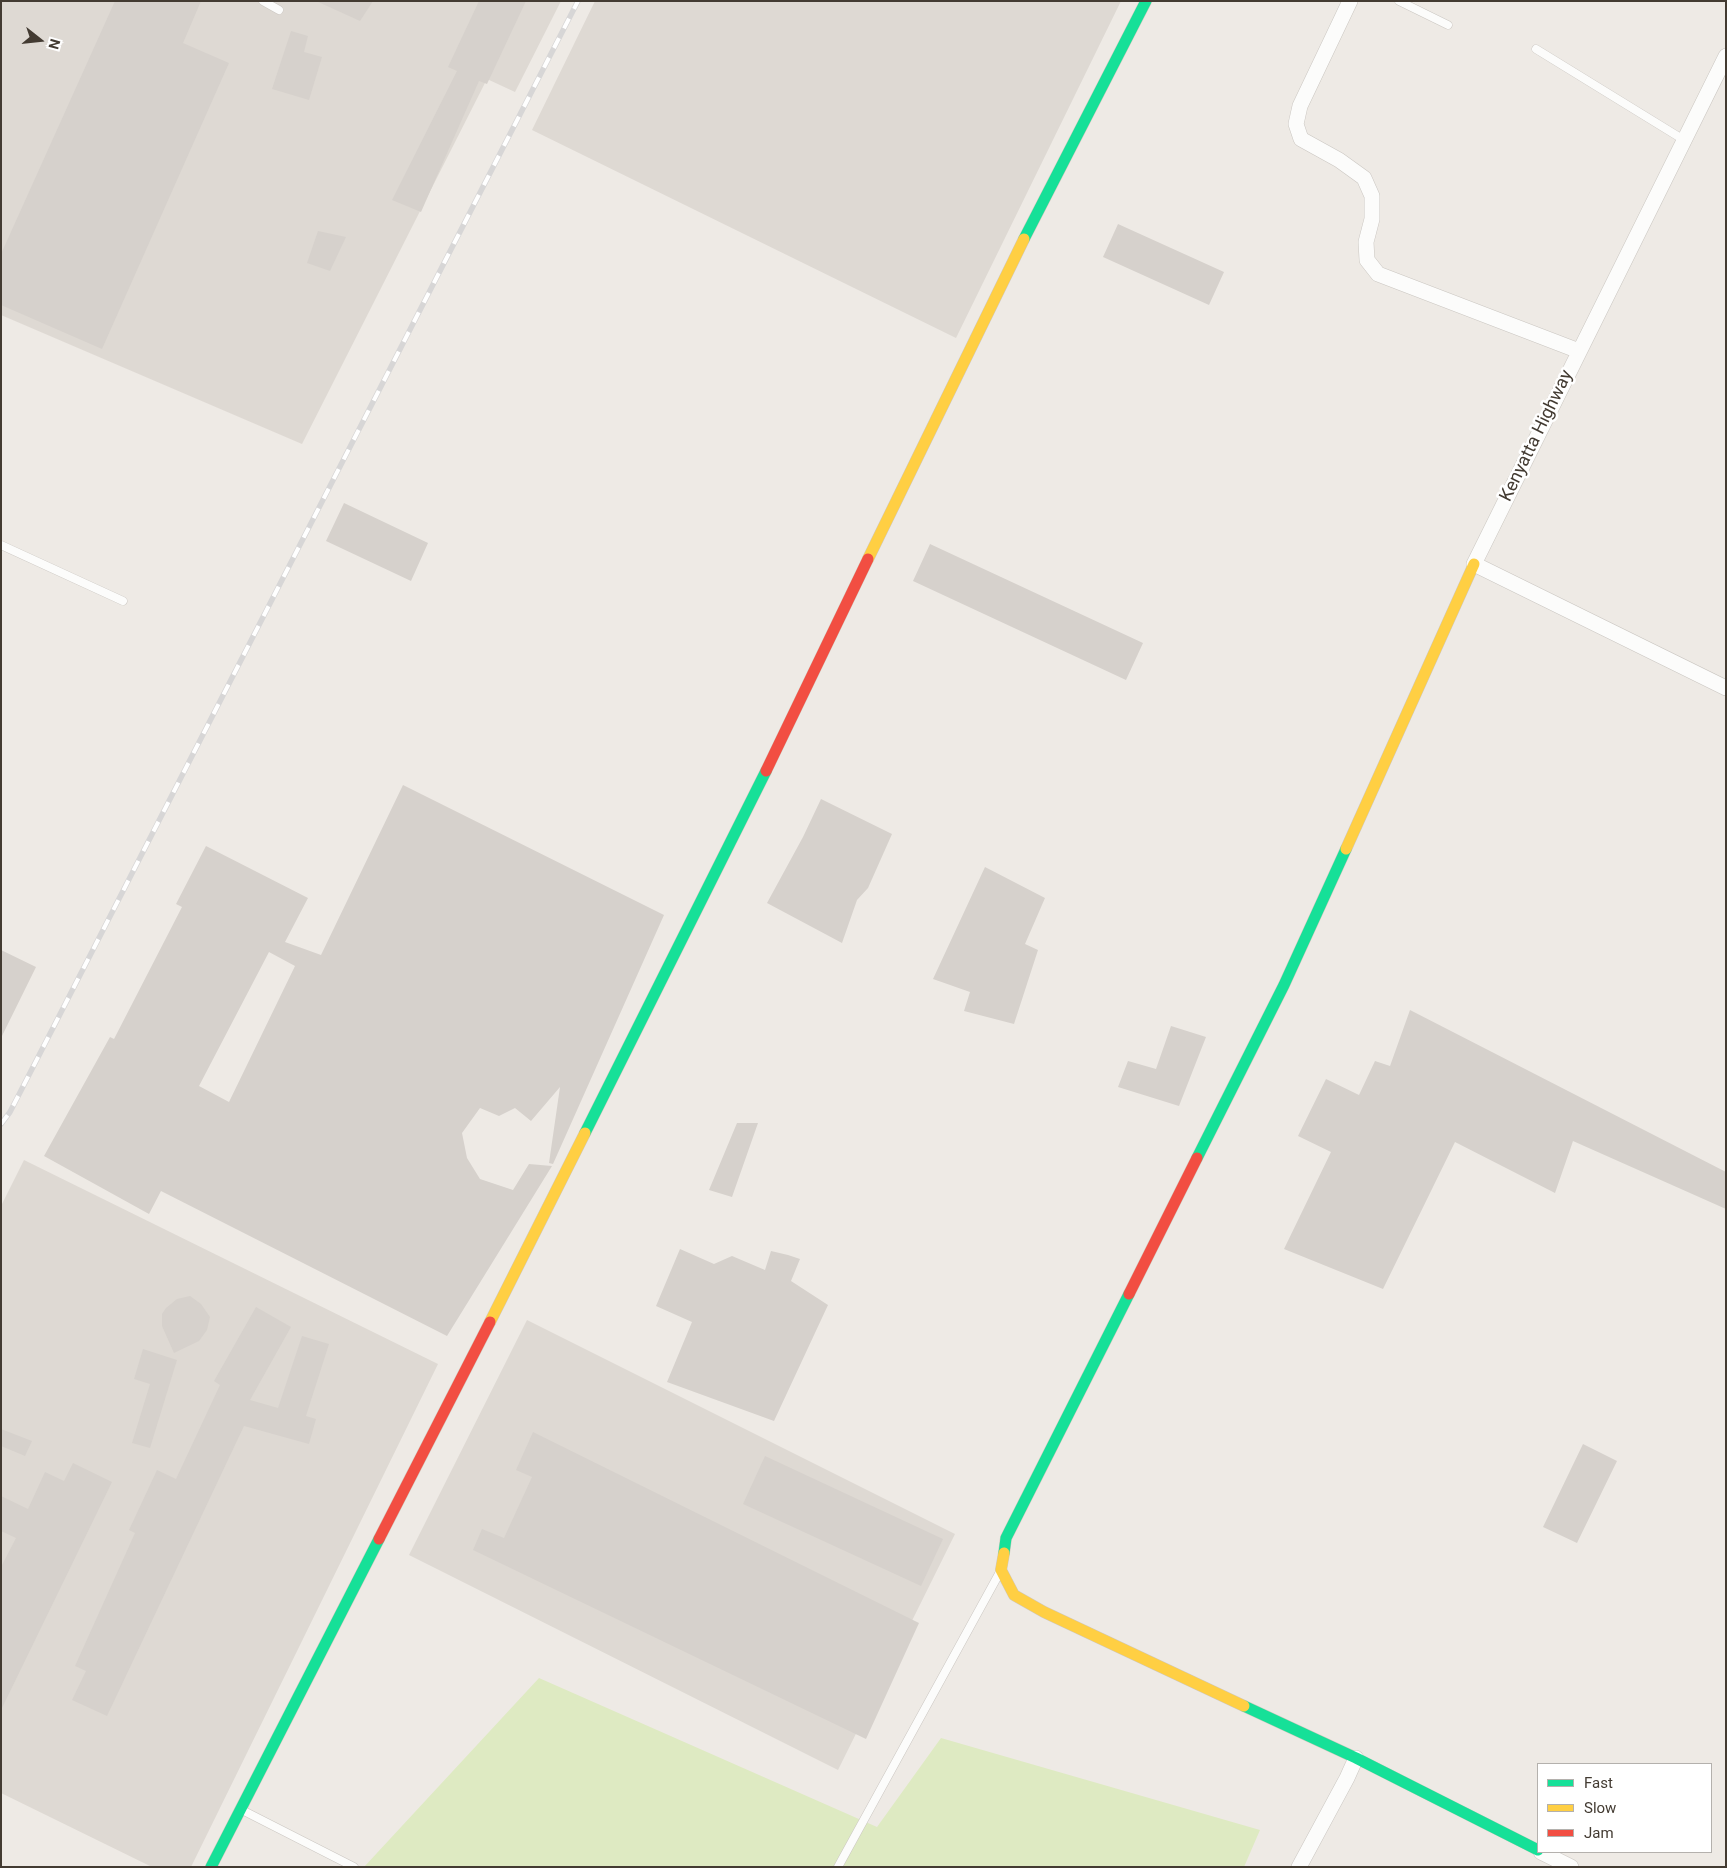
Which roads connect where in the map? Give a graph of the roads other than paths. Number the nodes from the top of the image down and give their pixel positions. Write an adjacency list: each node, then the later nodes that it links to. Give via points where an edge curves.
1 (263, 1): 5 (lane)
2 (1146, 1): 17 (street, via 1004,279 693,916 486,1330)
3 (1350, 1): 10 (street, via 1300,106 1296,124 1301,139 1364,178 1372,196 1367,260 1378,274)
4 (1399, 1): 6 (lane)
5 (279, 10)
6 (1448, 25)
7 (1536, 49): 9 (lane)
8 (1726, 56): 9 (street, Kenyatta Highway)
9 (1684, 140): 10 (street, Kenyatta Highway)
10 (1579, 350): 12 (street, Kenyatta Highway)
11 (1, 545): 13 (lane)
12 (1474, 564): 14 (street); 15 (street, via 1284,985 1006,1538)
13 (123, 601)
14 (1726, 688)
15 (1001, 1570): 16 (street, via 1014,1594 1044,1612); 22 (lane)
16 (1356, 1758): 18 (street); 23 (street)
17 (241, 1809): 20 (street); 21 (lane)
18 (1537, 1849)
19 (1544, 1853): 24 (street)
20 (211, 1867)
21 (354, 1867)
22 (838, 1867)
23 (1299, 1867)
24 (1571, 1867)

